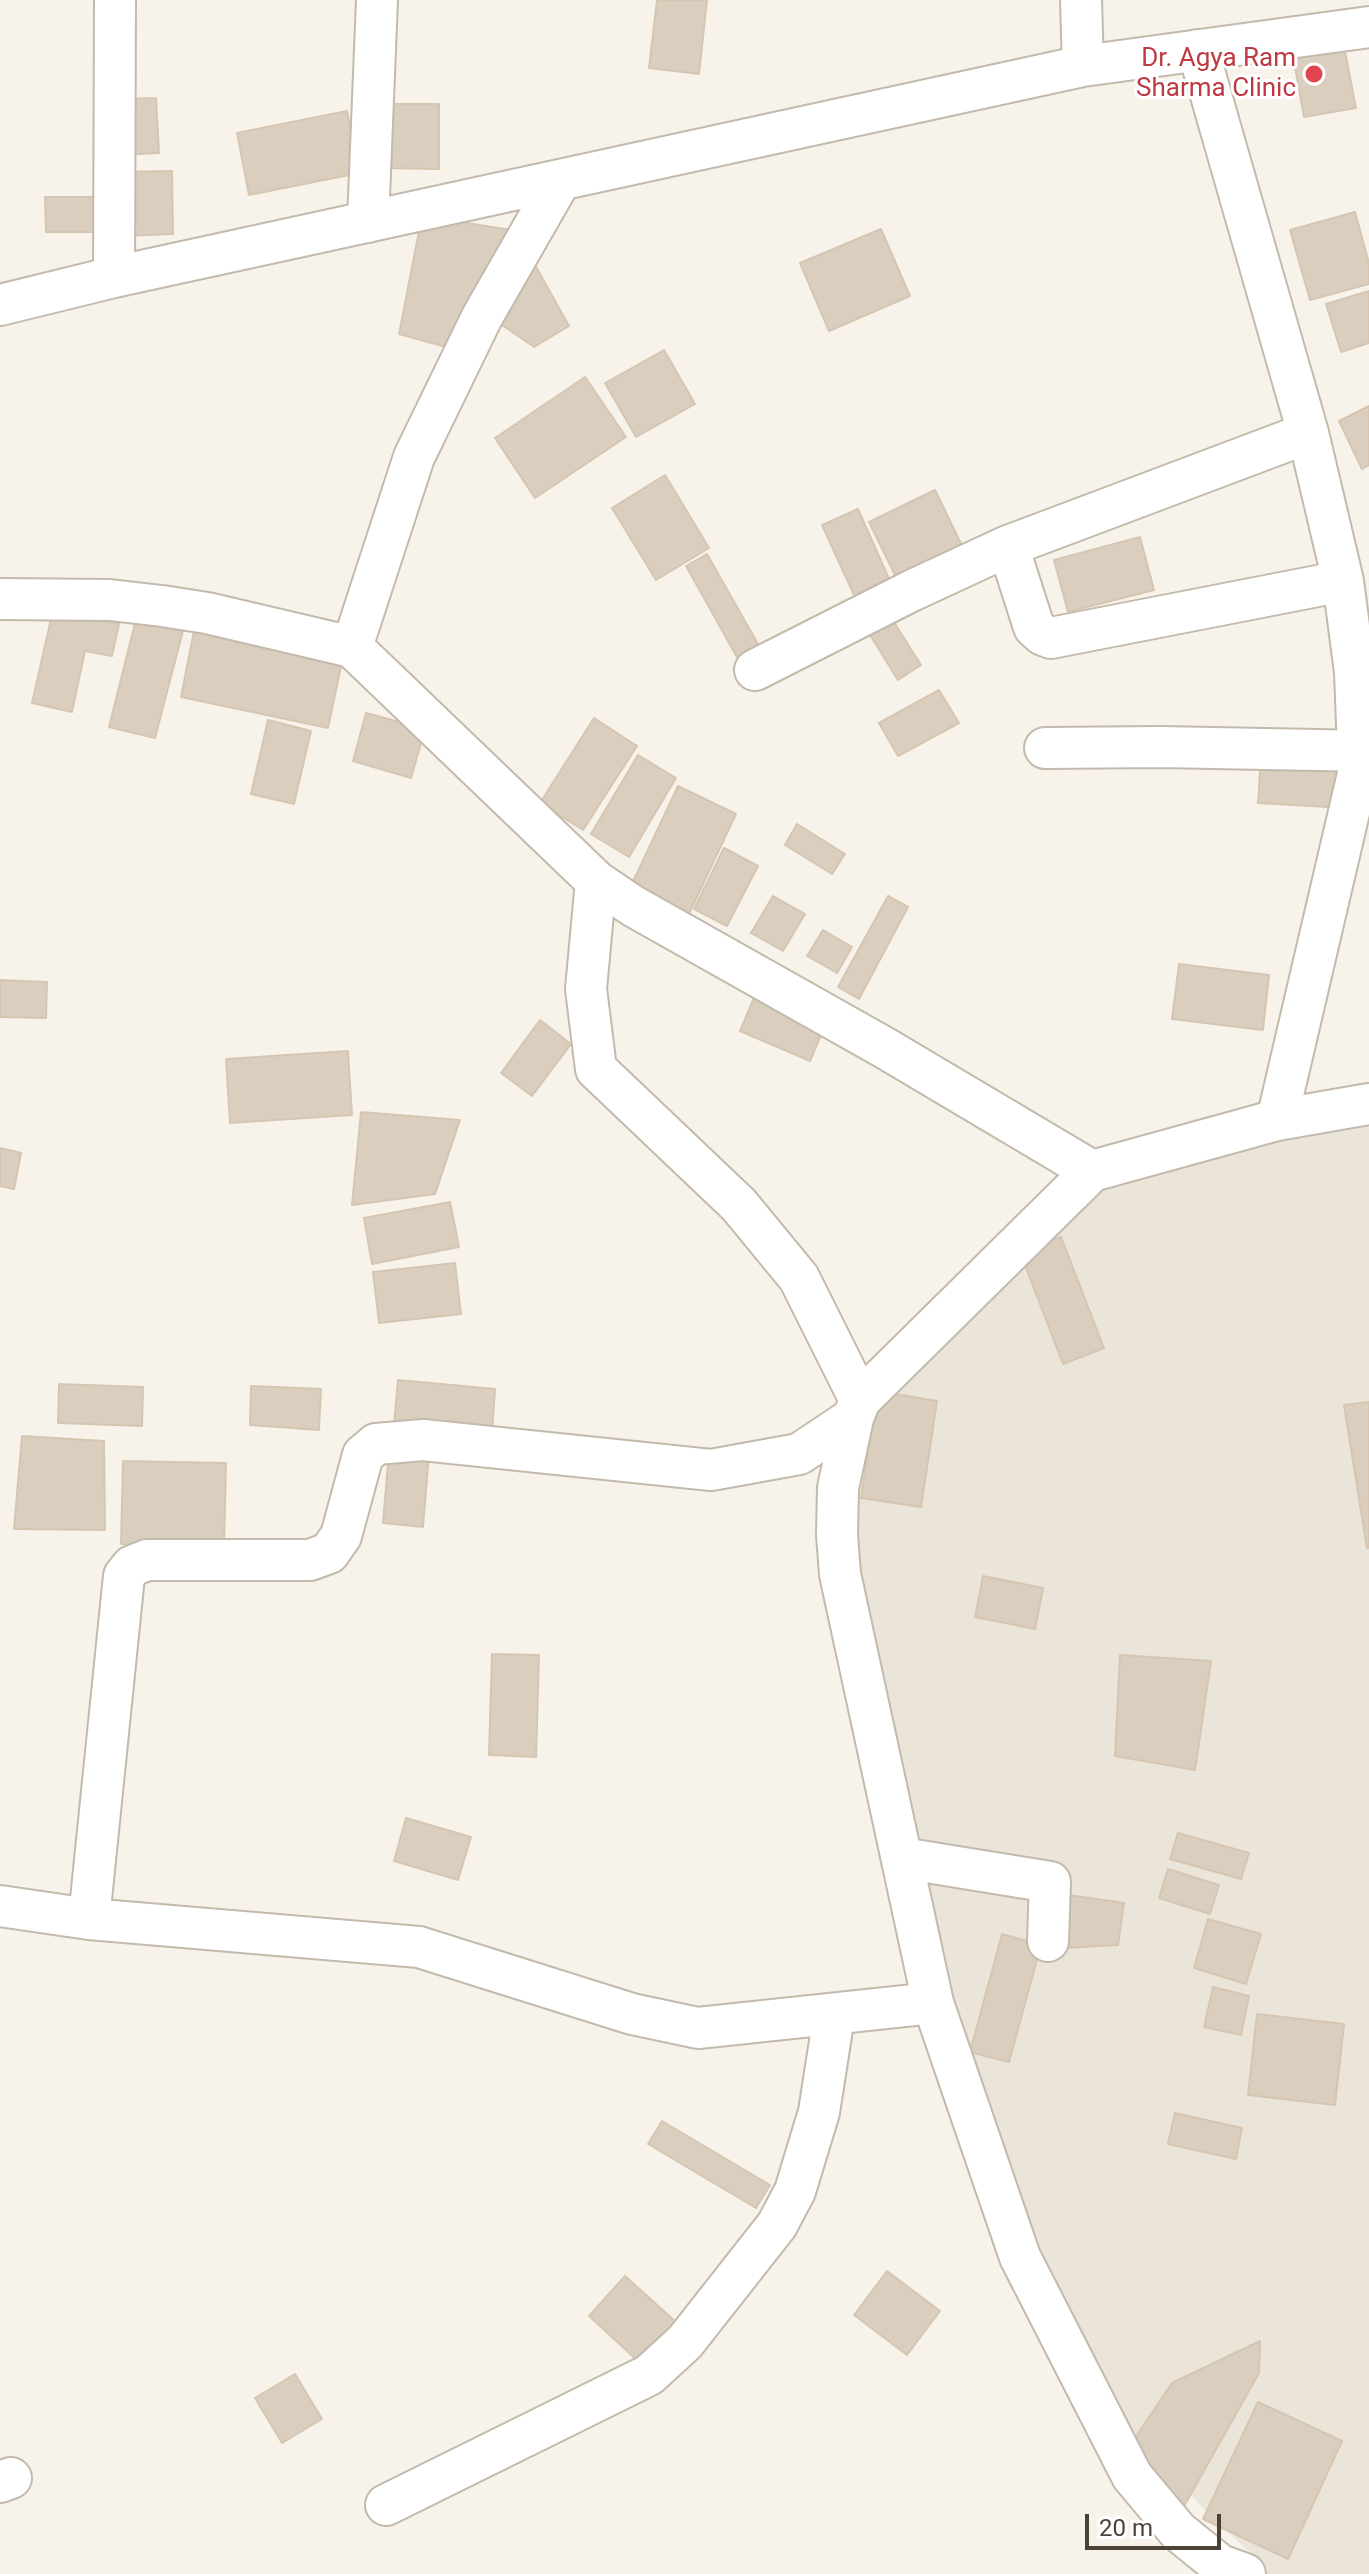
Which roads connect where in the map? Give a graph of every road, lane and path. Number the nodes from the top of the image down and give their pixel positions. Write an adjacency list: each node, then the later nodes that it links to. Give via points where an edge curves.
1 (115, 0): 9 (street)
2 (377, 0): 8 (street)
3 (1081, 0): 6 (street)
4 (1369, 27): 5 (street)
5 (1198, 50): 6 (street); 11 (street)
6 (1083, 66): 7 (street)
7 (560, 181): 8 (street); 15 (street, via 482,317 414,457)
8 (368, 222): 9 (street)
9 (114, 277): 10 (street)
10 (0, 305)
11 (1308, 433): 12 (street); 13 (street)
12 (1008, 546): 13 (street, via 1034,627 1051,638); 16 (street)
13 (1343, 581): 18 (street)
14 (0, 599): 15 (street, via 162,606)
15 (352, 647): 19 (street)
16 (755, 670)
17 (1045, 748): 18 (street)
18 (1364, 751): 21 (street)
19 (596, 881): 22 (street); 23 (street, via 586,989 596,1069 739,1205 799,1278)
20 (1369, 1104): 21 (street)
21 (1277, 1120): 22 (street)
22 (1092, 1171): 23 (street)
23 (857, 1409): 24 (street, via 838,1488 840,1574); 26 (street, via 799,1454 711,1470 423,1440 376,1444 363,1455 341,1536 329,1553 310,1560 147,1560 132,1566 124,1576)
24 (902, 1858): 27 (street, via 1050,1882); 28 (street)
25 (0, 1906): 26 (street)
26 (89, 1919): 29 (street, via 419,1947 632,2014 698,2028)
27 (1048, 1941)
28 (933, 2003): 29 (street); 31 (street, via 1027,2271 1132,2476 1178,2531)
29 (834, 2016): 30 (street, via 819,2112 795,2191 777,2225 685,2342 649,2375)
30 (386, 2505)
31 (1222, 2571)

